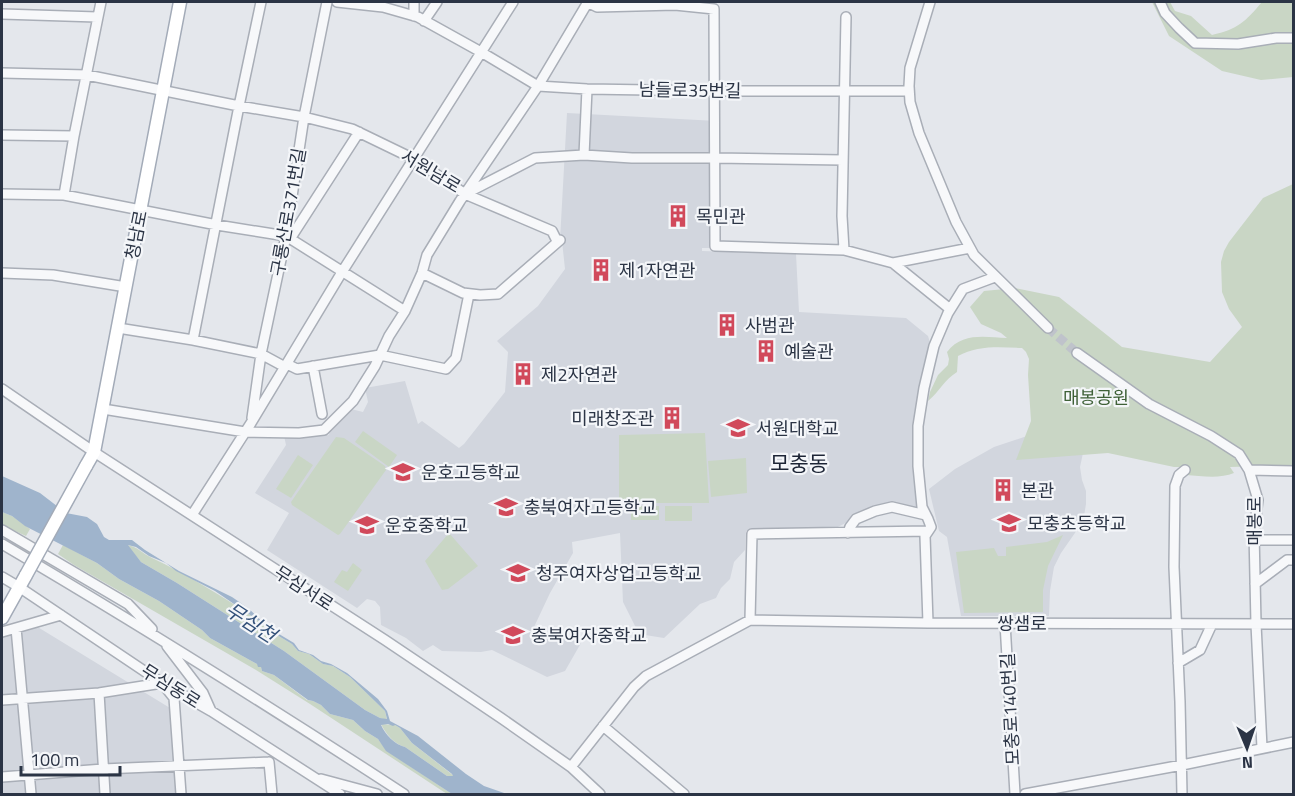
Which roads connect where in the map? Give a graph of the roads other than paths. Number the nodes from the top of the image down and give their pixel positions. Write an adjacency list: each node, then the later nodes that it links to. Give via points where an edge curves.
1 (101, 2): 15 (street)
2 (180, 2): 24 (main road, 청남로)
3 (261, 2): 28 (street)
4 (327, 2): 29 (street, 구룡산로371번길)
5 (337, 2): 14 (street, 남들로35번길, via 383,7)
6 (414, 2): 14 (street)
7 (437, 2): 17 (street)
8 (513, 2): 19 (street)
9 (588, 2): 12 (street, via 597,8); 22 (street)
10 (930, 2): 27 (street, via 910,68)
11 (1160, 2): 18 (street, via 1165,13 1195,43 1238,44)
12 (657, 4): 26 (street, via 714,9)
13 (2, 14): 15 (street)
14 (414, 16): 17 (street, 남들로35번길)
15 (97, 17): 21 (street)
16 (846, 17): 25 (street)
17 (424, 21): 19 (street, 남들로35번길)
18 (1293, 38)
19 (481, 52): 22 (street, 남들로35번길); 35 (street)
20 (2, 73): 21 (street, 서원남로)
21 (87, 75): 24 (street, 서원남로); 32 (street)
22 (538, 86): 23 (street, 남들로35번길); 38 (street)
23 (587, 89): 26 (street, 남들로35번길); 33 (street)
24 (164, 90): 28 (street, 서원남로); 40 (main road, 청남로)
25 (844, 90): 26 (street, 남들로35번길); 27 (street, 남들로35번길); 36 (street)
26 (714, 91): 34 (street)
27 (909, 91): 43 (street, via 926,151)
28 (238, 106): 29 (street, 서원남로); 41 (street)
29 (304, 117): 30 (street, 서원남로); 42 (street, 구룡산로371번길)
30 (359, 132): 35 (street, 서원남로); 42 (street)
31 (2, 135): 32 (street)
32 (74, 136): 39 (street)
33 (584, 155): 34 (street, 서원남로); 38 (street, 서원남로, via 535,158)
34 (715, 158): 36 (street, 서원남로); 44 (street, via 715,246)
35 (414, 159): 38 (street, 서원남로); 46 (street)
36 (843, 160): 44 (street)
37 (2, 194): 39 (street)
38 (465, 194): 48 (street, via 427,255); 51 (street, via 552,231 560,240 498,294)
39 (64, 195): 40 (street)
40 (141, 210): 41 (street); 50 (main road, 청남로)
41 (217, 225): 42 (street); 56 (street)
42 (288, 238): 46 (street); 58 (street, 구룡산로371번길)
43 (970, 248): 45 (street); 49 (street)
44 (844, 250): 45 (street)
45 (893, 263): 52 (street)
46 (342, 272): 53 (street); 60 (street)
47 (2, 273): 50 (street, via 53,275)
48 (422, 273): 51 (street); 53 (street)
49 (995, 277): 52 (street, via 963,289); 55 (street)
50 (126, 287): 54 (main road, 청남로)
51 (469, 294): 59 (street, via 456,358 446,369)
52 (950, 309): 72 (street, via 934,346 918,426 918,466)
53 (405, 311): 59 (street)
54 (118, 328): 56 (street); 63 (main road, 청남로)
55 (1048, 328)
56 (194, 340): 58 (street)
57 (1077, 353): 69 (street, 매봉로, via 1149,404 1239,454)
58 (261, 354): 60 (street); 65 (street, 구룡산로371번길)
59 (380, 355): 61 (street); 66 (street, via 353,401 324,430)
60 (286, 365): 61 (street, via 297,369); 65 (street)
61 (314, 366): 64 (street)
62 (2, 389): 67 (street, 무심서로)
63 (103, 409): 66 (street); 67 (main road, 청남로)
64 (322, 414)
65 (251, 423): 66 (street)
66 (244, 432): 71 (street)
67 (94, 452): 71 (street, 무심서로); 82 (main road, 청남로, bridge)
68 (1185, 470): 87 (street, via 1175,486)
69 (1249, 470): 70 (street); 76 (street, 매봉로, via 1258,500)
70 (1293, 471)
71 (192, 514): 108 (street, 무심서로)
72 (926, 515): 74 (street); 75 (street, via 892,507 856,519)
73 (2, 530): 94 (street, via 128,604)
74 (928, 531): 75 (street); 86 (street)
75 (848, 533): 85 (street, via 752,534)
76 (1254, 540): 77 (street); 81 (street, 매봉로)
77 (1293, 540)
78 (2, 544): 94 (street)
79 (1293, 560): 81 (street, via 1287,560)
80 (2, 577): 82 (street, 무심동로)
81 (1255, 584): 90 (street, 매봉로)
82 (19, 587): 83 (street, 무심동로); 84 (main road)
83 (61, 615): 92 (street); 96 (street, 무심동로)
84 (2, 618)
85 (750, 620): 86 (street, 쌍샘로); 101 (street, 쌍샘로, via 646,676)
86 (928, 623): 88 (street, 쌍샘로)
87 (1176, 623): 88 (street, 쌍샘로); 89 (street, 쌍샘로); 95 (street)
88 (1005, 624): 122 (street, 모충로140번길)
89 (1212, 624): 90 (street, 쌍샘로); 95 (street, via 1200,650)
90 (1256, 624): 91 (street, 쌍샘로); 103 (street, 매봉로)
91 (1293, 624)
92 (16, 628): 93 (street); 98 (street)
93 (2, 632)
94 (163, 640): 100 (street, via 203,693); 119 (street)
95 (1178, 663): 107 (street)
96 (162, 683): 97 (street); 100 (street, 무심동로); 106 (street, via 174,698)
97 (99, 693): 98 (street); 109 (street)
98 (23, 698): 99 (street); 110 (street)
99 (2, 700)
100 (211, 711): 104 (street, 무심동로)
101 (603, 726): 108 (street, 쌍샘로); 121 (street)
102 (1293, 742): 103 (street)
103 (1262, 748): 107 (street)
104 (276, 753): 105 (street); 111 (street, 무심동로)
105 (269, 762): 106 (street); 116 (street)
106 (179, 765): 109 (street); 115 (street)
107 (1182, 765): 123 (street); 124 (street)
108 (571, 768): 120 (street, 무심서로)
109 (103, 769): 110 (street); 114 (street)
110 (29, 774): 112 (street); 113 (street)
111 (310, 775): 117 (street, 무심동로); 118 (street)
112 (2, 777)
113 (31, 795)
114 (105, 795)
115 (181, 795)
116 (272, 795)
117 (340, 795)
118 (377, 795)
119 (404, 795)
120 (600, 795)
121 (684, 795)
122 (1015, 795)
123 (1025, 795)
124 (1182, 795)

